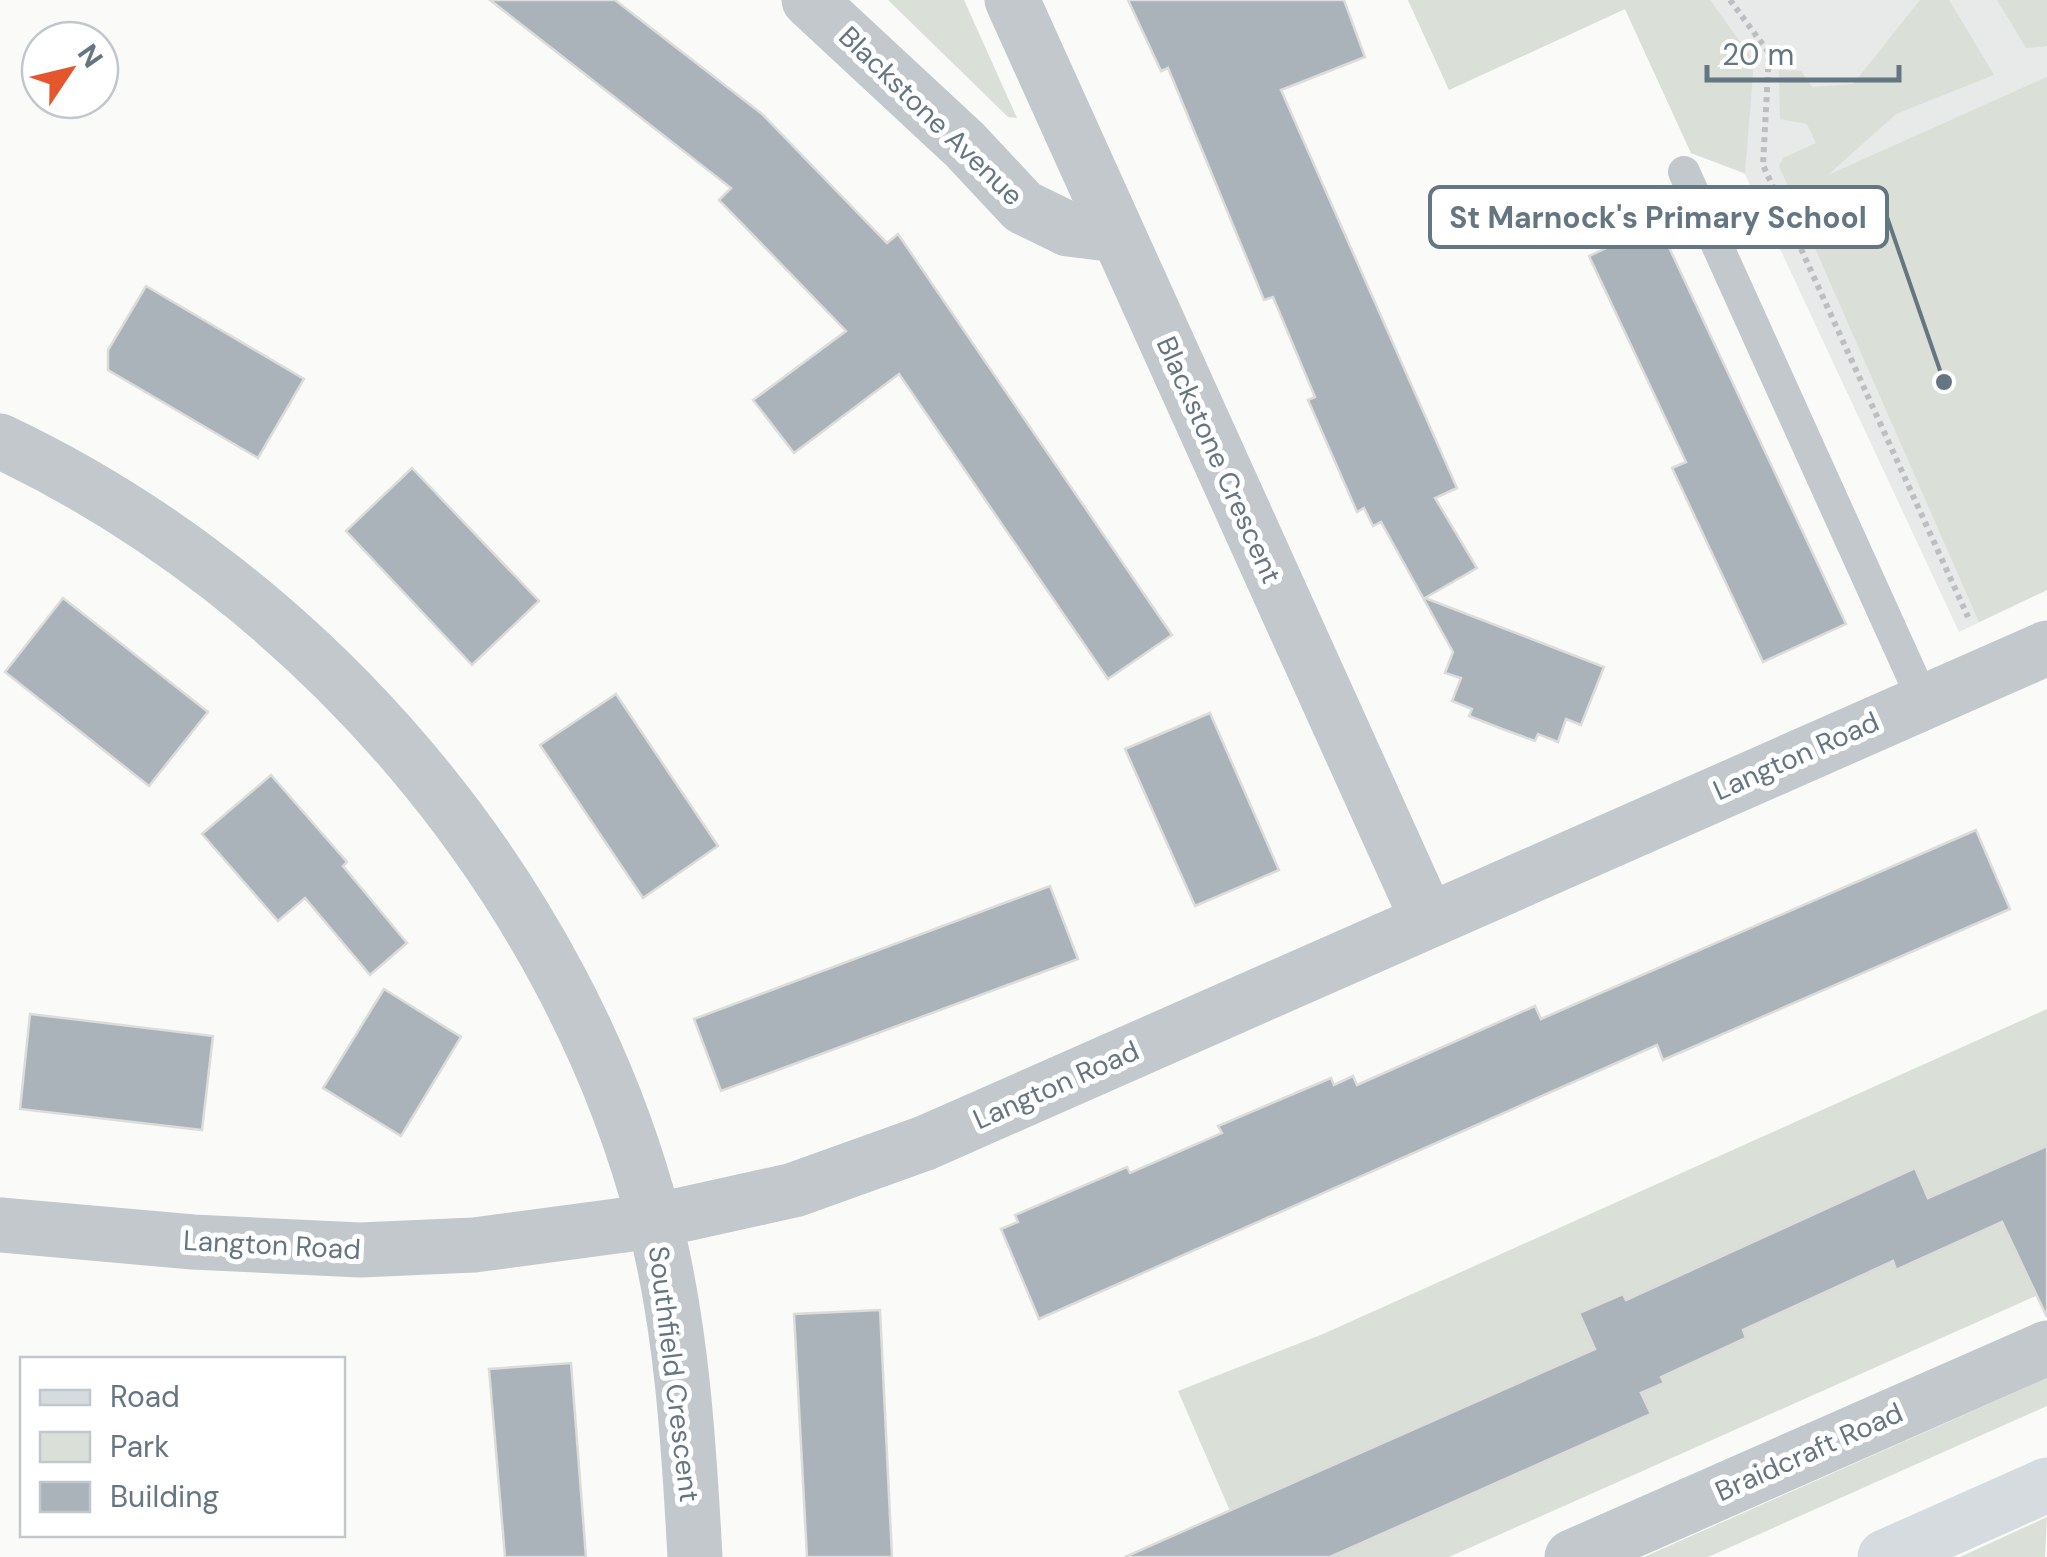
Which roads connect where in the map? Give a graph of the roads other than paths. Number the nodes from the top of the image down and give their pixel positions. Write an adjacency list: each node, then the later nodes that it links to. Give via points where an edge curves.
1 (810, 0): 4 (street, Blackstone Avenue, via 1023,207 1068,228)
2 (1012, 0): 4 (street, Blackstone Crescent)
3 (1684, 172): 7 (lane)
4 (1116, 235): 8 (street, Blackstone Crescent)
5 (0, 441): 9 (street, Southfield Crescent, via 143,519 225,578 385,731 487,864 568,995)
6 (2047, 648): 7 (street, Langton Road)
7 (1923, 700): 8 (street, Langton Road)
8 (1427, 918): 9 (street, Langton Road, via 925,1143 794,1190)
9 (654, 1221): 10 (street, Langton Road, via 474,1245 360,1250); 13 (street, Southfield Crescent, via 682,1385)
10 (0, 1225)
11 (2047, 1348): 14 (street, Braidcraft Road)
12 (2047, 1485): 15 (street)
13 (695, 1557)
14 (1572, 1557)
15 (1885, 1557)

